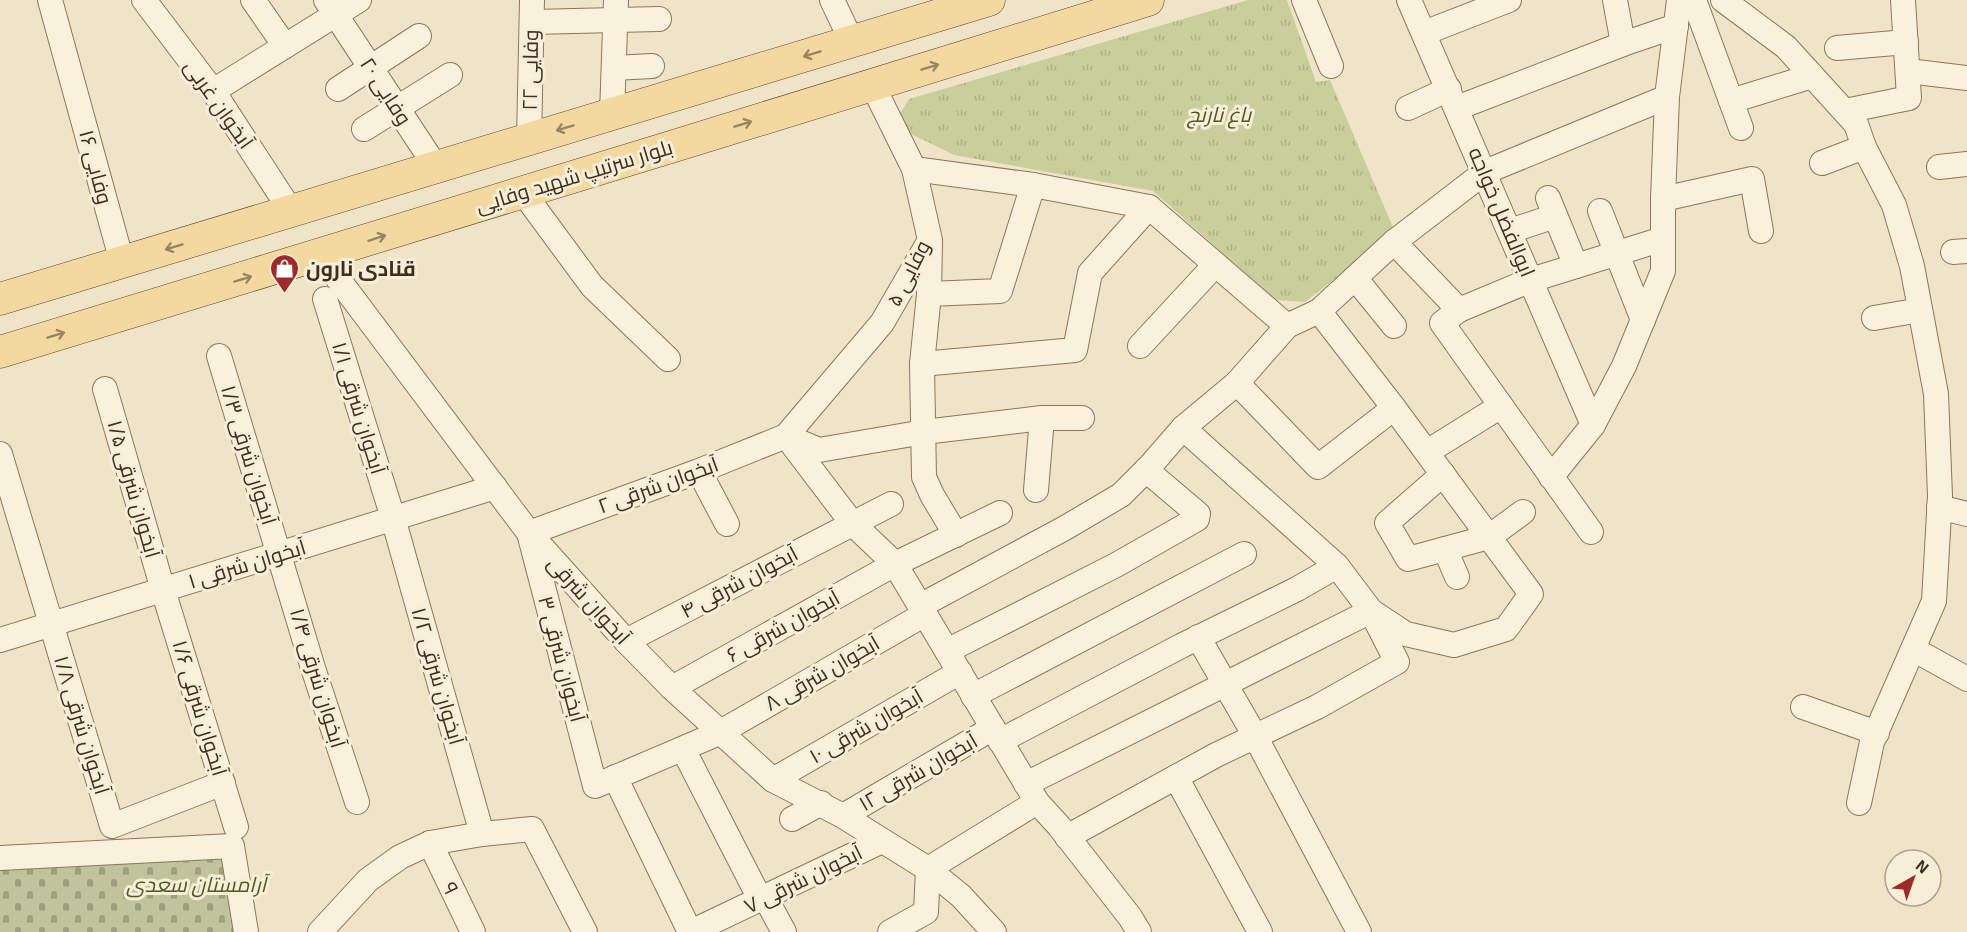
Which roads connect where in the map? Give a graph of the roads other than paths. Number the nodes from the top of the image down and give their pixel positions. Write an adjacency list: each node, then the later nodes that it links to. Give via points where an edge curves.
1 (50, 0): 71 (street, وفایی ۱۶)
2 (144, 0): 39 (street, آبخوان غربی)
3 (254, 0): 26 (street)
4 (359, 0): 16 (street)
5 (832, 0): 23 (street)
6 (989, 0): 23 (main road)
7 (1148, 0): 36 (main road, بلوار سرتیپ شهید وفایی, one-way to 7)
8 (1304, 0): 29 (street)
9 (1409, 0): 21 (street, ابوالفضل خواجه)
10 (1509, 0): 21 (street)
11 (1615, 0): 25 (street)
12 (1679, 0): 20 (street)
13 (1694, 0): 42 (street)
14 (1723, 0): 34 (street, via 1786,46)
15 (1903, 0): 24 (street)
16 (331, 7): 26 (street); 30 (street, وفایی ۲۰)
17 (616, 10): 18 (street); 19 (street); 31 (street)
18 (532, 11): 50 (street, وفایی ۲۲)
19 (659, 19)
20 (1676, 26): 25 (street); 40 (street)
21 (1424, 33): 41 (street, ابوالفضل خواجه)
22 (419, 36): 30 (street)
23 (852, 42): 38 (main road, one-way to 38)
24 (1906, 42): 27 (street); 32 (street)
25 (1623, 44): 41 (street)
26 (285, 46): 39 (street)
27 (1837, 48)
28 (652, 66): 31 (street)
29 (1331, 66)
30 (371, 67): 37 (street); 43 (street, وفایی ۲۰)
31 (614, 68): 46 (street)
32 (1908, 71): 35 (street); 45 (street, via 1909,98)
33 (450, 75): 43 (street)
34 (1812, 76): 42 (street); 45 (street)
35 (1967, 78)
36 (872, 84): 49 (main road, بلوار سرتیپ شهید وفایی, one-way to 36); 56 (street, وفایی ۵)
37 (338, 88)
38 (693, 90): 46 (main road); 49 (main road)
39 (213, 91): 63 (street, آبخوان غربی)
40 (1667, 97): 57 (street); 60 (street)
41 (1453, 98): 44 (street); 57 (street, ابوالفضل خواجه)
42 (1731, 101): 47 (street)
43 (397, 107): 48 (street); 54 (street, وفایی ۲۰)
44 (1408, 108)
45 (1845, 111): 51 (street, via 1856,124)
46 (612, 114): 50 (main road, one-way to 50)
47 (1741, 128)
48 (364, 129)
49 (705, 135): 59 (main road, بلوار سرتیپ شهید وفایی)
50 (529, 140): 54 (main road)
51 (1864, 147): 52 (street); 80 (street, via 1894,205)
52 (1822, 163)
53 (1967, 164): 55 (street)
54 (436, 167): 63 (main road)
55 (1939, 167)
56 (914, 169): 58 (street); 67 (street, وفایی ۵)
57 (1485, 172): 64 (street, ابوالفضل خواجه); 68 (street)
58 (1033, 185): 61 (street); 77 (street, via 1000,291)
59 (522, 191): 70 (main road, بلوار سرتیپ شهید وفایی, one-way to 59); 89 (street, via 592,286)
60 (1663, 200): 65 (street, via 1752,179); 66 (street)
61 (1149, 207): 72 (street); 90 (street, via 1090,273 1076,350)
62 (1600, 211): 69 (street)
63 (291, 212): 71 (main road, one-way to 71)
64 (1510, 231): 73 (street, via 1551,207); 75 (street, ابوالفضل خواجه)
65 (1761, 231)
66 (1663, 239): 69 (street); 83 (street, via 1664,271)
67 (930, 240): 77 (street); 100 (street, وفایی ۵, via 882,323)
68 (1394, 242): 74 (street); 79 (street)
69 (1616, 252): 73 (street); 83 (street)
70 (321, 256): 87 (main road, بلوار سرتیپ شهید وفایی, one-way to 70); 107 (street, آبخوان شرقی)
71 (122, 262): 76 (main road)
72 (1215, 265): 84 (street); 86 (street)
73 (1576, 266): 75 (street)
74 (1355, 278): 81 (street); 85 (street)
75 (1531, 280): 79 (street); 97 (street, ابوالفضل خواجه)
76 (2, 292)
77 (929, 294): 90 (street)
78 (325, 299): 114 (street, آبخوان شرقی ۱/۱)
79 (1459, 310): 93 (street, via 1442,323)
80 (1920, 310): 82 (street); 110 (street, via 1936,394)
81 (1319, 311): 84 (street); 94 (street)
82 (1874, 318)
83 (1643, 320): 97 (street)
84 (1287, 326): 91 (street, آبخوان شرقی ۸)
85 (1394, 326)
86 (1140, 346)
87 (0, 352)
88 (219, 356): 122 (street, آبخوان شرقی ۱/۳)
89 (668, 358)
90 (922, 364): 99 (street)
91 (1237, 383): 94 (street, via 1318,467); 98 (street, آبخوان شرقی ۸)
92 (105, 389): 127 (street, آبخوان شرقی ۱/۵)
93 (1501, 406): 101 (street); 106 (street)
94 (1394, 408): 101 (street)
95 (1042, 418): 96 (street); 99 (street); 108 (street)
96 (1082, 418)
97 (1593, 425): 106 (street)
98 (1183, 428): 103 (street, آبخوان شرقی ۸); 125 (street)
99 (924, 432): 100 (street, via 819,450); 119 (street, via 924,477)
100 (786, 436): 104 (street, آبخوان شرقی ۲); 115 (street)
101 (1427, 452): 105 (street)
102 (0, 454): 130 (street, آبخوان شرقی ۱/۸)
103 (1146, 470): 128 (street, آبخوان شرقی ۸, via 1121,495); 135 (street, via 1198,514 1197,519)
104 (699, 471): 116 (street); 118 (street, آبخوان شرقی ۲)
105 (1443, 474): 120 (street); 121 (street, via 1387,523 1408,559)
106 (1551, 477): 117 (street)
107 (495, 487): 114 (street, آبخوان شرقی ۱); 118 (street, آبخوان شرقی)
108 (1036, 489)
109 (891, 504): 115 (street, آبخوان شرقی ۴)
110 (1939, 507): 113 (street); 134 (street, via 1935,601)
111 (1523, 512): 120 (street)
112 (1000, 513): 119 (street, آبخوان شرقی ۶)
113 (1967, 514)
114 (393, 518): 122 (street, آبخوان شرقی ۱); 158 (street, آبخوان شرقی ۱/۲)
115 (852, 523): 124 (street); 133 (street, آبخوان شرقی ۴)
116 (727, 524)
117 (1591, 532)
118 (529, 533): 133 (street, آبخوان شرقی); 149 (street, آبخوان شرقی ۳)
119 (956, 535): 124 (street, آبخوان شرقی ۶)
120 (1489, 537): 121 (street); 129 (street, via 1531,594 1506,629 1454,645 1406,634)
121 (1445, 549): 126 (street)
122 (279, 554): 127 (street, آبخوان شرقی ۱); 152 (street, آبخوان شرقی ۱/۴)
123 (1244, 554): 140 (street)
124 (895, 564): 128 (street); 139 (street, آبخوان شرقی ۶)
125 (1337, 566): 129 (street); 131 (street, آبخوان شرقی ۱۲, via 1297,590)
126 (1457, 577)
127 (163, 590): 130 (street, آبخوان شرقی ۱); 150 (street, آبخوان شرقی ۱/۶)
128 (923, 610): 135 (street); 142 (street, آبخوان شرقی ۸)
129 (1371, 611): 138 (street); 145 (street, via 1397,662)
130 (52, 625): 132 (street, آبخوان شرقی ۱); 150 (street, آبخوان شرقی ۱/۸, via 112,826)
131 (1198, 637): 138 (street); 144 (street, آبخوان شرقی ۱۲)
132 (0, 640)
133 (626, 641): 139 (street, آبخوان شرقی)
134 (1913, 649): 137 (street); 143 (street)
135 (947, 651): 136 (street)
136 (960, 672): 140 (street); 148 (street, آبخوان شرقی ۱۰)
137 (1967, 679)
138 (1225, 684): 145 (street); 151 (street)
139 (672, 688): 142 (street, آبخوان شرقی)
140 (974, 696): 144 (street)
141 (1803, 707): 143 (street)
142 (719, 733): 146 (street, آبخوان شرقی ۸); 148 (street, آبخوان شرقی)
143 (1876, 733): 154 (street)
144 (997, 735): 151 (street); 155 (street, آبخوان شرقی ۱۲)
145 (1255, 736): 147 (street); 175 (street)
146 (683, 749): 149 (street, آبخوان شرقی ۸); 164 (street)
147 (1176, 777): 159 (street); 174 (street)
148 (773, 780): 153 (street, آبخوان شرقی)
149 (605, 781): 169 (street, آبخوان شرقی ۳)
150 (223, 783): 157 (street, آبخوان شرقی ۱/۶)
151 (1032, 793): 159 (street); 163 (street)
152 (357, 802)
153 (821, 803): 155 (street, آبخوان شرقی); 156 (street)
154 (1860, 803)
155 (843, 816): 160 (street, آبخوان شرقی)
156 (792, 819)
157 (236, 826)
158 (482, 834): 161 (street); 168 (street, via 532,828)
159 (1067, 837): 173 (street)
160 (882, 841): 163 (street, آبخوان شرقی); 164 (street, آبخوان شرقی ۷)
161 (430, 843): 166 (street, via 400,857 368,880); 167 (street, ۹)
162 (0, 858): 165 (street, via 232,846)
163 (928, 869): 171 (street, via 926,912); 172 (street, آبخوان شرقی, via 961,896)
164 (762, 898): 169 (street, آبخوان شرقی ۷); 170 (street)
165 (246, 932)
166 (320, 932)
167 (473, 932)
168 (585, 932)
169 (691, 932)
170 (784, 932)
171 (890, 932)
172 (994, 932)
173 (1139, 932)
174 (1260, 932)
175 (1359, 932)

